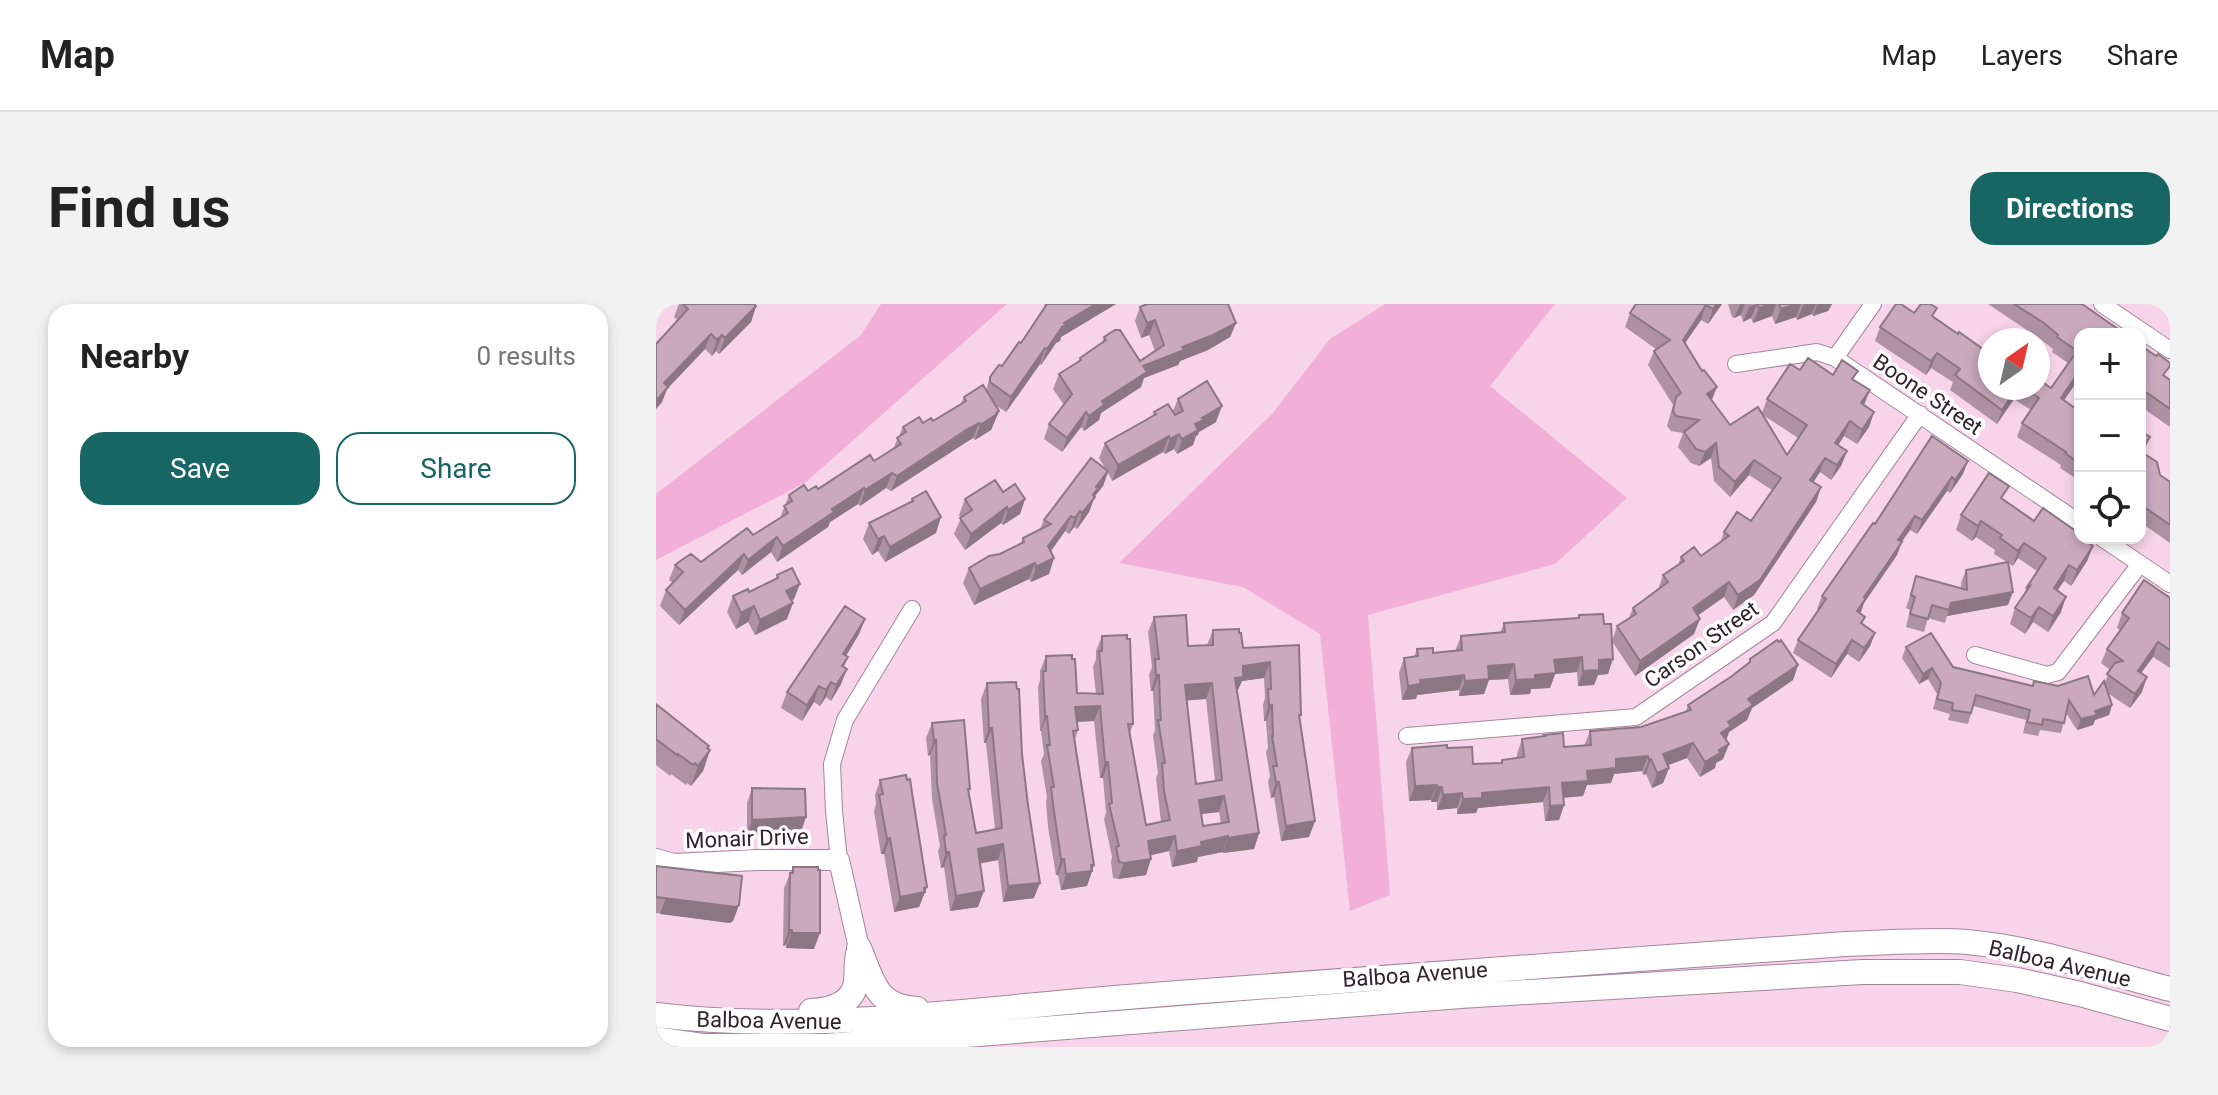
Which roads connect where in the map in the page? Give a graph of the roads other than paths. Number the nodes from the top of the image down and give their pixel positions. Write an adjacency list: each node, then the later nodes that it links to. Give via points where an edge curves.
1 (1873, 304): 4 (street)
2 (2102, 304): 3 (street)
3 (2170, 350)
4 (1835, 358): 5 (street, Boone Street, via 1817,352); 6 (street, Boone Street)
5 (1736, 364)
6 (1920, 414): 7 (street, Boone Street); 13 (street, Carson Street, via 1773,623 1636,717)
7 (2074, 519)
8 (2111, 544): 9 (street)
9 (2140, 564): 10 (street); 12 (street, via 2058,672 2047,675)
10 (2170, 584)
11 (912, 609): 15 (street, via 845,720 832,764)
12 (1975, 655)
13 (1407, 736)
14 (656, 859): 15 (street, Monair Drive, via 674,864)
15 (839, 860): 16 (street)
16 (859, 948): 18 (main road, via 878,993 897,1006); 21 (main road, via 854,991 838,1006 768,1011)
17 (2170, 989): 18 (main road, Balboa Avenue, via 2022,951 1967,942 1892,943)
18 (1003, 1007): 21 (main road, Balboa Avenue, via 839,1022)
19 (656, 1015): 21 (main road, Balboa Avenue)
20 (2170, 1019): 22 (main road, Balboa Avenue, via 2017,980 1960,972 1862,972 1460,996 827,1046 704,1046)
21 (727, 1021)
22 (656, 1039)

